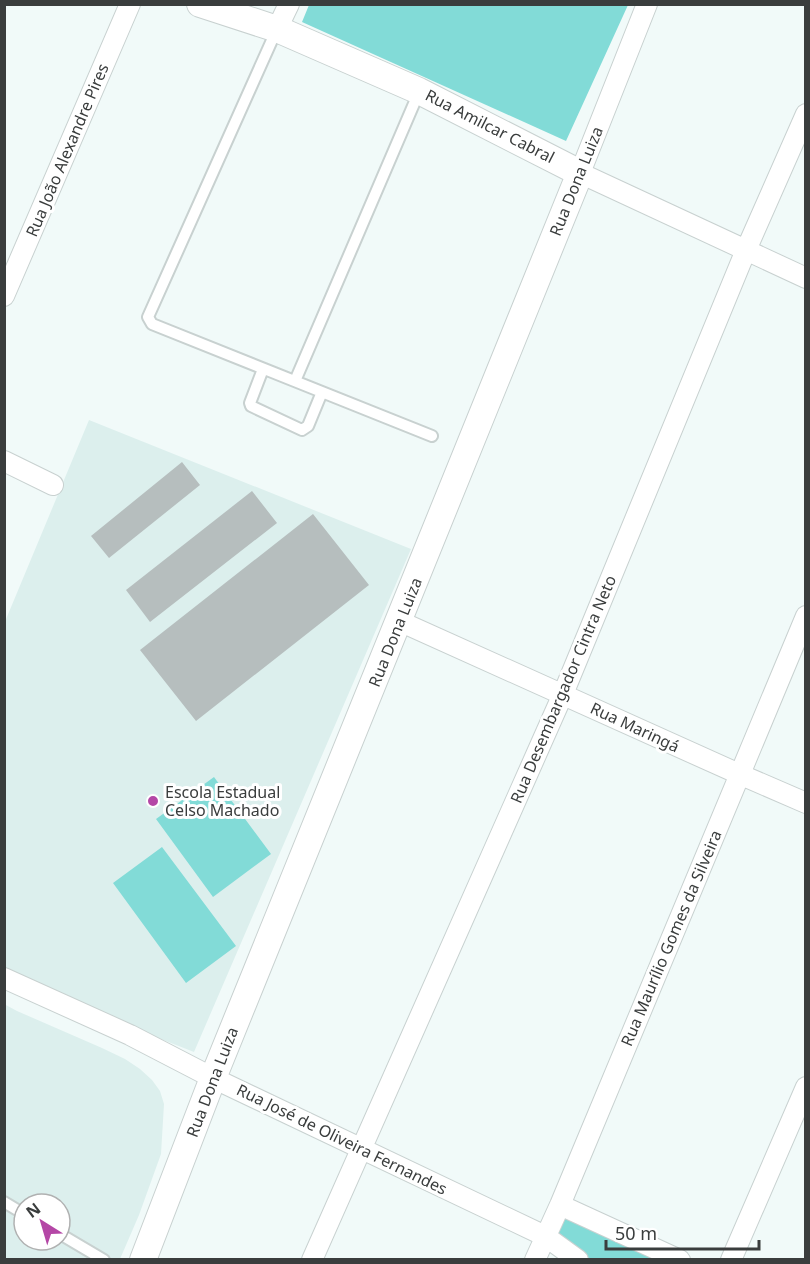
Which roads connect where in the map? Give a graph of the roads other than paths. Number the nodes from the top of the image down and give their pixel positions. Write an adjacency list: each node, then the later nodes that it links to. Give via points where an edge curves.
1 (130, 4): 11 (street, Rua João Alexandre Pires)
2 (200, 4): 5 (street, Rua Amilcar Cabral)
3 (289, 4): 5 (street)
4 (647, 4): 8 (street, Rua Dona Luiza)
5 (277, 29): 6 (street, Rua Amilcar Cabral); 12 (lane, via 148,317 152,324)
6 (419, 91): 8 (street, Rua Amilcar Cabral); 13 (lane)
7 (806, 114): 9 (street, Rua Desembargador Cintra Neto)
8 (580, 173): 9 (street, Rua Amilcar Cabral); 19 (street, Rua Dona Luiza)
9 (746, 250): 10 (street, Rua Amilcar Cabral); 20 (street, Rua Desembargador Cintra Neto)
10 (806, 278)
11 (4, 296)
12 (263, 369): 13 (lane); 14 (lane, via 251,406 302,430 308,426)
13 (295, 381): 14 (lane)
14 (322, 392): 15 (lane)
15 (432, 436)
16 (4, 461): 17 (street)
17 (53, 485)
18 (806, 616): 21 (street, Rua Maurílio Gomes da Silveira)
19 (399, 621): 20 (street, Rua Maringá); 24 (street, Rua Dona Luiza)
20 (563, 694): 21 (street, Rua Maringá); 26 (street, Rua Desembargador Cintra Neto)
21 (739, 774): 22 (street, Rua Maringá); 27 (street, Rua Maurílio Gomes da Silveira)
22 (806, 803)
23 (4, 978): 24 (street, Rua José de Oliveira Fernandes)
24 (213, 1077): 26 (street, Rua José de Oliveira Fernandes); 31 (street, Rua Dona Luiza)
25 (806, 1087): 36 (street)
26 (361, 1149): 28 (street, Rua José de Oliveira Fernandes); 32 (street, Rua Desembargador Cintra Neto)
27 (560, 1205): 28 (street, Rua Maurílio Gomes da Silveira); 35 (street)
28 (545, 1236): 33 (street, Rua Maurílio Gomes da Silveira); 34 (street, Rua José de Oliveira Fernandes)
29 (72, 1241): 30 (lane)
30 (104, 1260)
31 (143, 1260)
32 (312, 1260)
33 (535, 1260)
34 (578, 1260)
35 (680, 1260)
36 (731, 1260)

